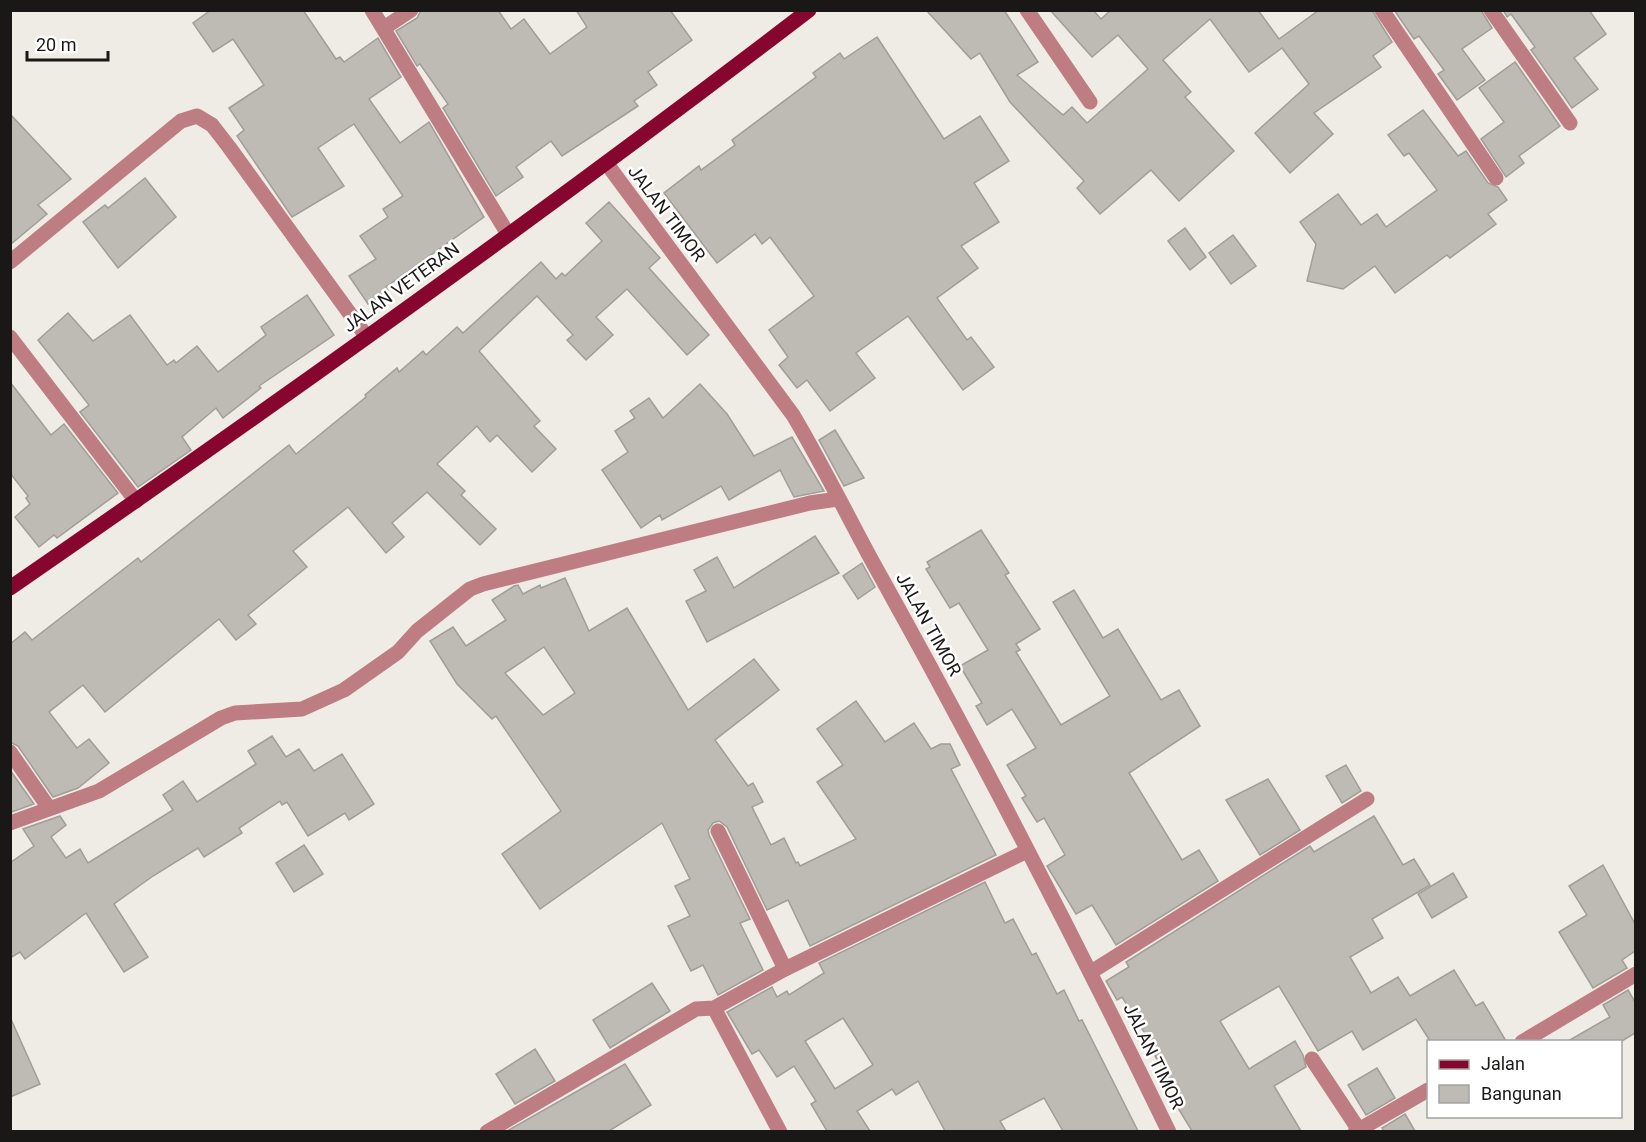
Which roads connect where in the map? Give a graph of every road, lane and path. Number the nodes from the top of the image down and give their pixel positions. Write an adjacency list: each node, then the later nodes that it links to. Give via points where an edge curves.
1 (372, 10): 7 (street)
2 (411, 10): 7 (street)
3 (809, 10): 10 (main road, JALAN VETERAN)
4 (1027, 10): 8 (street)
5 (1382, 10): 11 (street)
6 (1491, 10): 9 (street)
7 (384, 28): 12 (street)
8 (1090, 102)
9 (1569, 123)
10 (607, 164): 12 (main road, JALAN VETERAN); 16 (street, JALAN TIMOR, via 793,415)
11 (1496, 178)
12 (508, 234): 14 (main road, JALAN VETERAN)
13 (10, 262): 14 (street, via 181,120 197,116 212,125)
14 (366, 336): 17 (main road, JALAN VETERAN)
15 (10, 337): 17 (street)
16 (836, 495): 21 (street, via 470,589 417,631 398,652 345,690 302,709 235,713 221,718 99,791); 24 (street, JALAN TIMOR)
17 (136, 501): 18 (main road, JALAN VETERAN)
18 (10, 588)
19 (10, 752): 21 (street)
20 (1367, 799): 26 (street)
21 (47, 806): 22 (street)
22 (10, 823)
23 (718, 831): 25 (street)
24 (1027, 851): 25 (street); 26 (street, JALAN TIMOR)
25 (785, 969): 28 (street)
26 (1091, 972): 35 (street, JALAN TIMOR)
27 (1635, 974): 29 (street)
28 (714, 1008): 33 (street, via 696,1008); 34 (street)
29 (1524, 1040)
30 (1312, 1059): 32 (street)
31 (1427, 1091): 32 (street)
32 (1357, 1130)
33 (487, 1131)
34 (780, 1131)
35 (1169, 1131)

